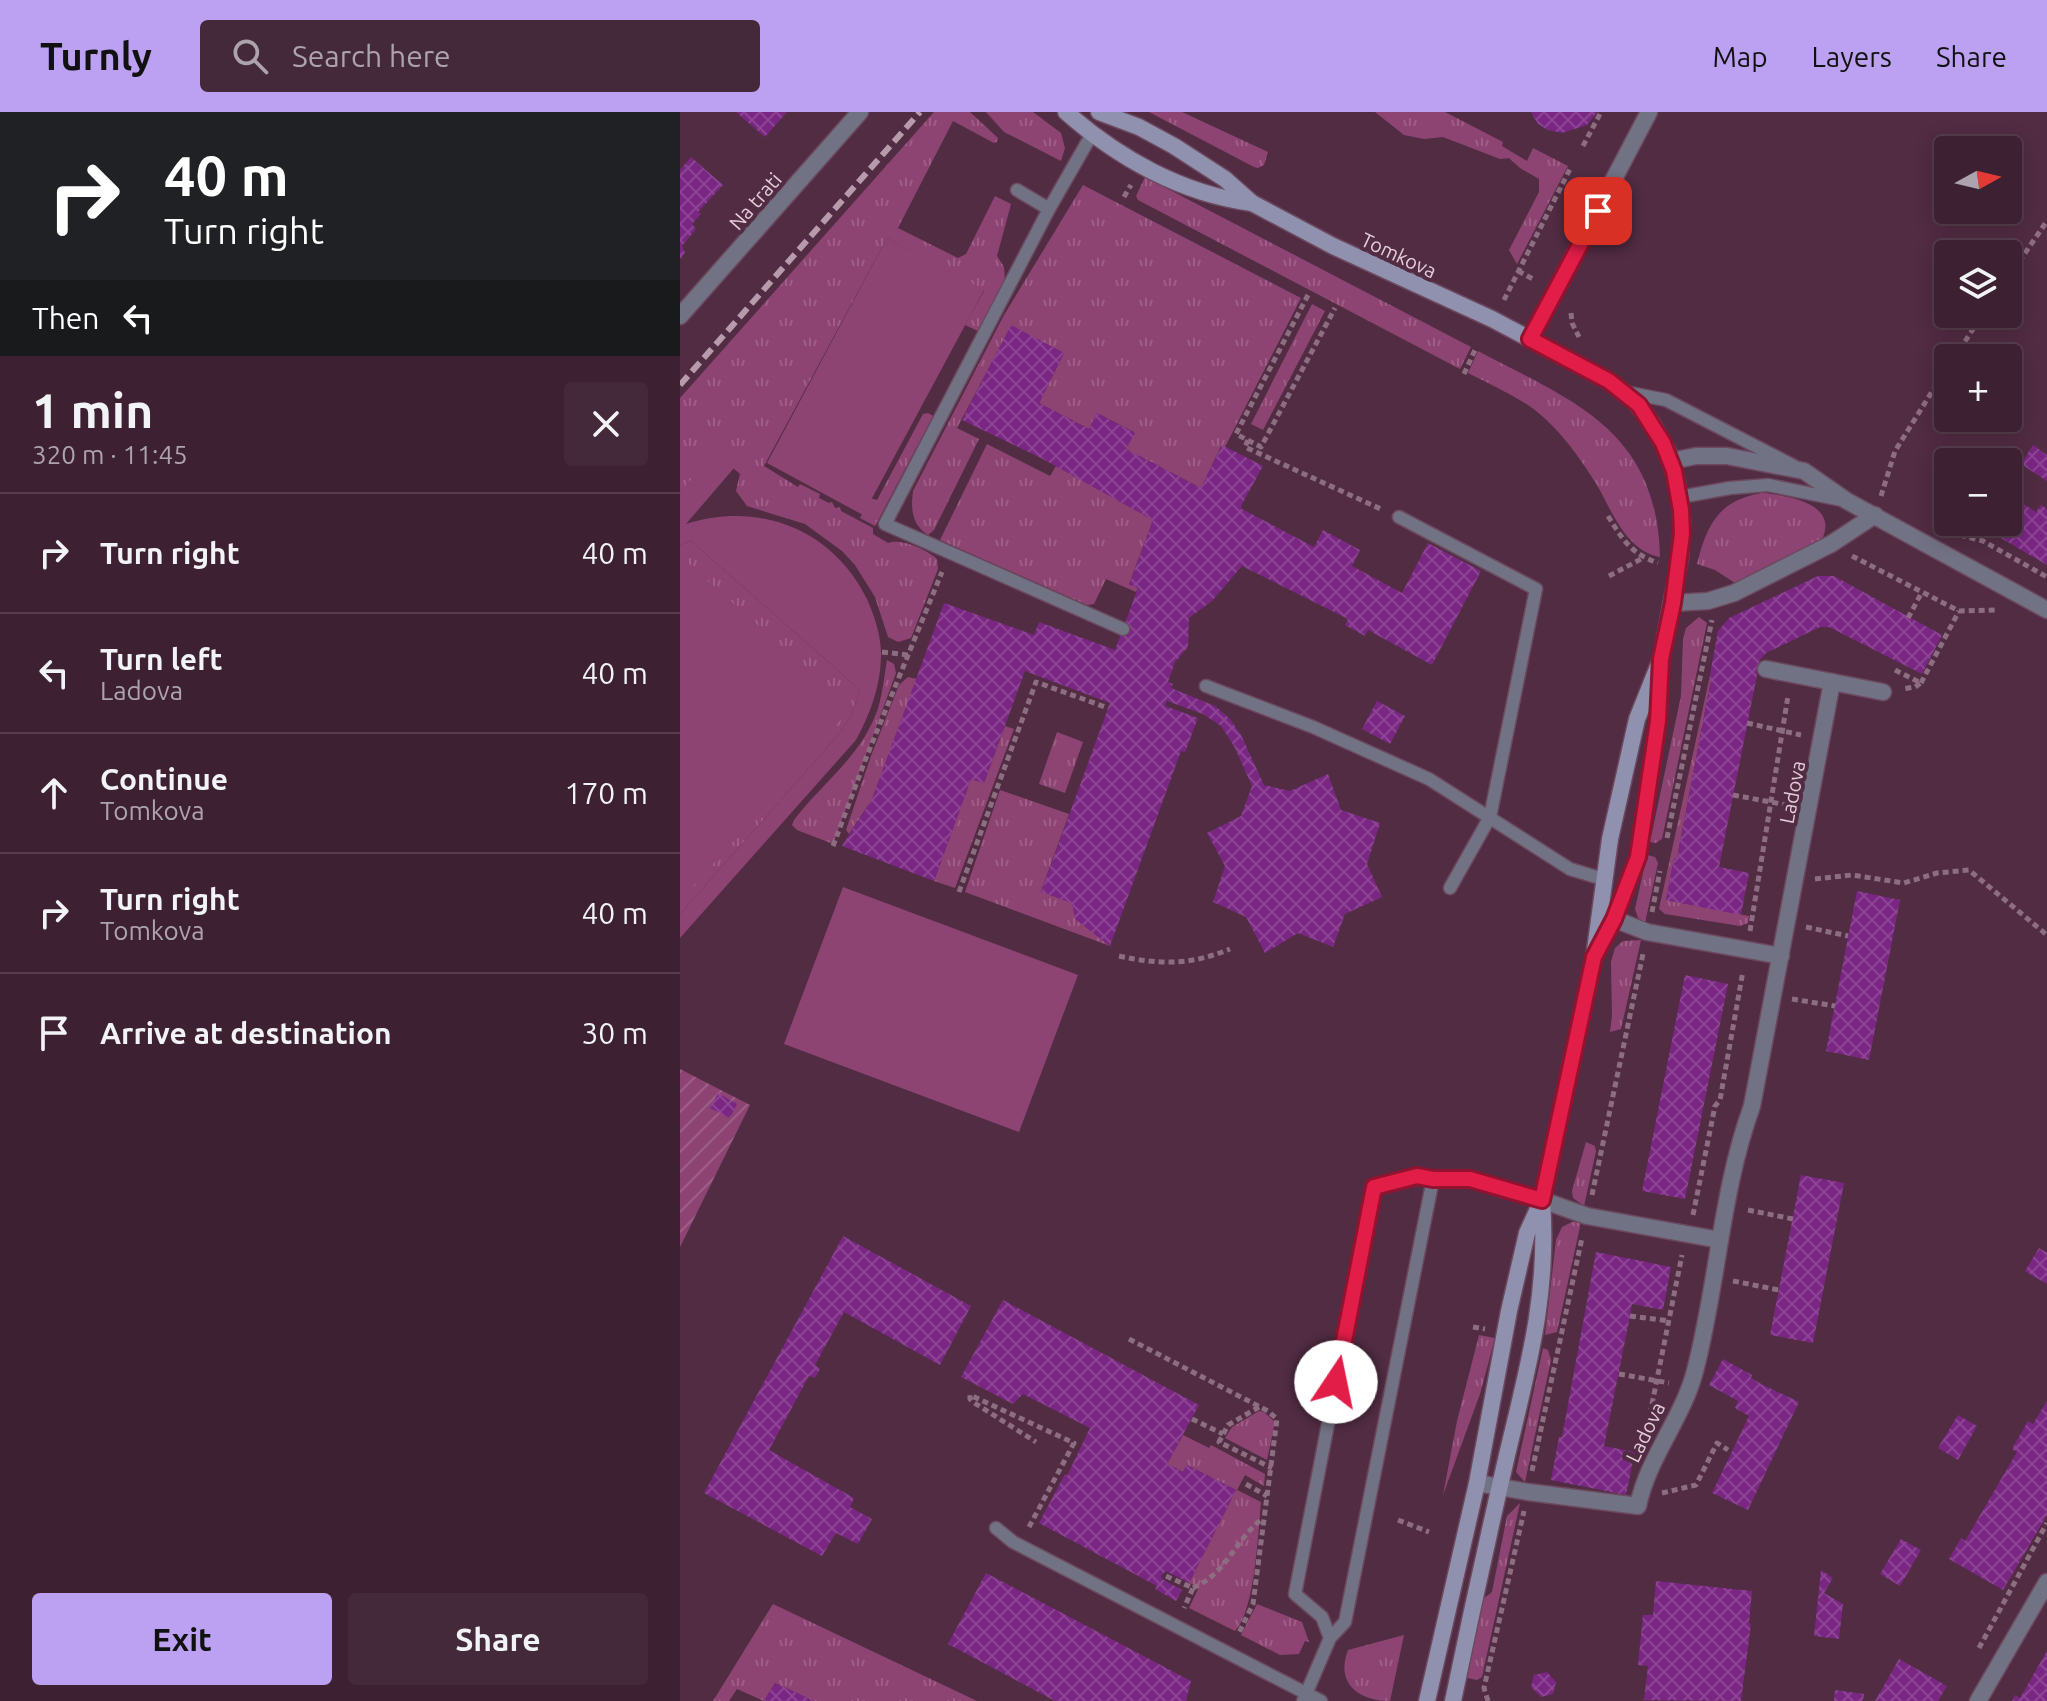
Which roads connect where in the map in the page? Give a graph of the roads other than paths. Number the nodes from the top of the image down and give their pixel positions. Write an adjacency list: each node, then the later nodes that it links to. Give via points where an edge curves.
1 (860, 112): 9 (street, Na trati)
2 (1066, 112): 5 (main road, Tomkova)
3 (1099, 112): 7 (main road, Tomkova, via 1195,158)
4 (1649, 112): 10 (street)
5 (1092, 134): 7 (main road, Tomkova, via 1179,183); 8 (lane)
6 (1017, 190): 8 (lane)
7 (1252, 203): 10 (main road, Tomkova)
8 (1049, 209): 20 (lane, via 885,524)
9 (680, 316)
10 (1530, 339): 11 (main road, Tomkova)
11 (1625, 392): 12 (main road, Tomkova, via 1653,425); 13 (lane, Tomkova, via 1666,400)
12 (1671, 461): 13 (street, Tomkova, via 1718,455); 14 (main road)
13 (1804, 471): 15 (street, Tomkova)
14 (1680, 497): 15 (lane, Tomkova, via 1768,485); 18 (main road, via 1682,534)
15 (1847, 501): 16 (street, Tomkova)
16 (1875, 515): 18 (street, via 1831,544 1734,593); 19 (street, Tomkova)
17 (1399, 517): 26 (lane, via 1536,589)
18 (1673, 603): 21 (main road)
19 (2047, 610)
20 (1123, 629)
21 (1661, 659): 27 (main road, via 1637,719); 29 (main road, via 1658,721 1638,857)
22 (1766, 669): 23 (street)
23 (1832, 682): 25 (street); 30 (street, Ladova)
24 (1206, 686): 26 (lane, via 1429,779)
25 (1883, 692)
26 (1490, 817): 27 (lane, via 1570,869); 28 (lane)
27 (1603, 879): 29 (main road)
28 (1450, 888)
29 (1606, 915): 30 (street, via 1647,932); 32 (main road)
30 (1781, 956): 33 (street, Ladova)
31 (1433, 1179): 32 (lane, via 1470,1179); 38 (lane, via 1345,1622); 38 (lane, via 1417,1176 1374,1187 1295,1594 1322,1617)
32 (1542, 1200): 33 (street, via 1587,1216); 34 (main road, via 1523,1248); 35 (main road, via 1540,1310)
33 (1720, 1240): 35 (street, Ladova, via 1695,1372 1649,1468 1638,1506)
34 (1477, 1483): 35 (street, Ladova); 41 (main road)
35 (1500, 1487): 42 (main road)
36 (996, 1528): 39 (lane, via 1013,1542)
37 (2047, 1582): 43 (street)
38 (1330, 1638): 39 (lane)
39 (1305, 1696): 40 (lane)
40 (1321, 1701)
41 (1427, 1701)
42 (1453, 1701)
43 (1978, 1701)

